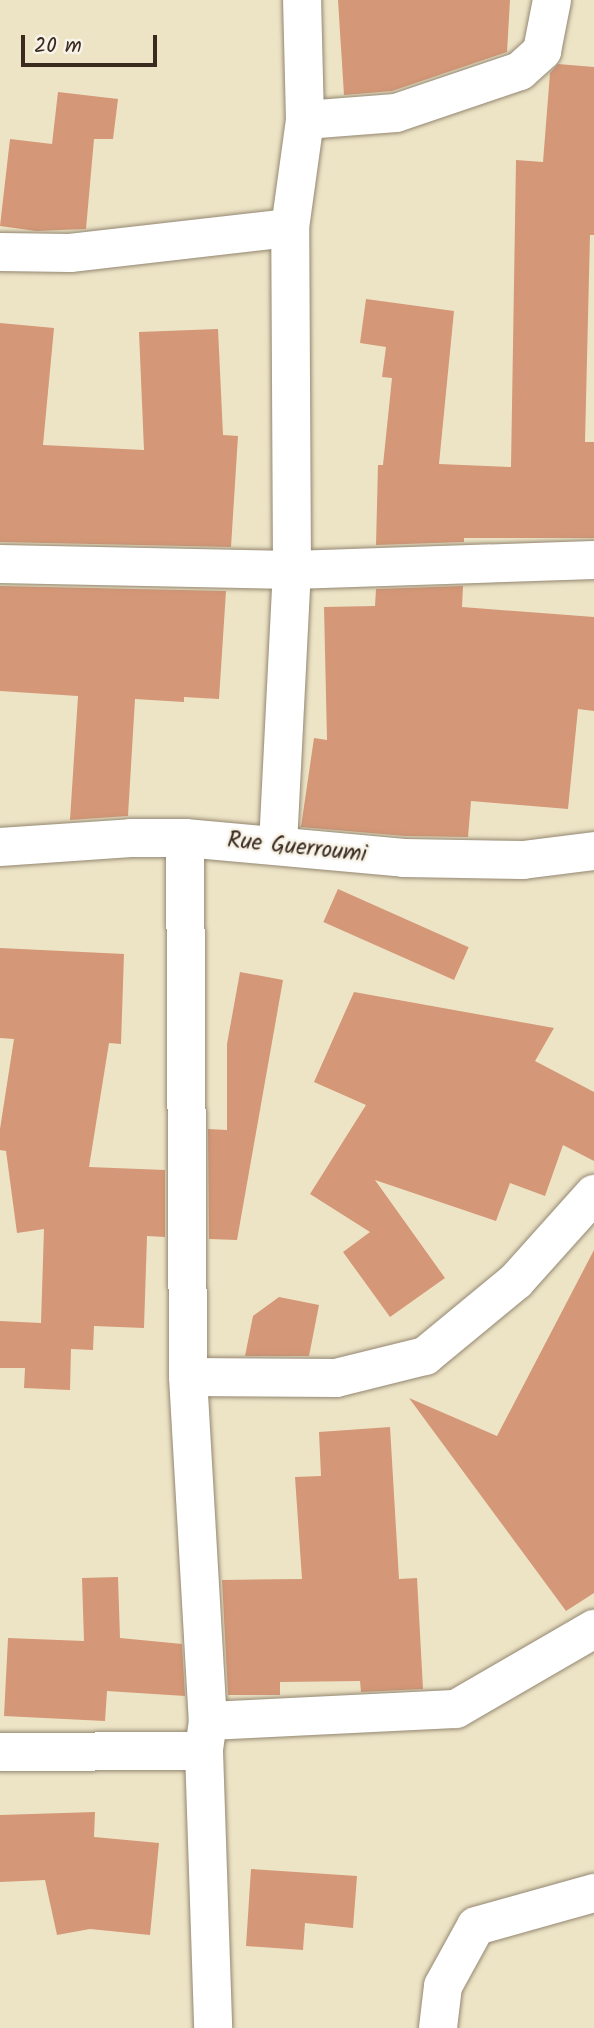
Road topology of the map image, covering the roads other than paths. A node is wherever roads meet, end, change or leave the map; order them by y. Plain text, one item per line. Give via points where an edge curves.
1 (302, 0) edge
2 (552, 0) edge
3 (305, 120) junction
4 (290, 228) junction
5 (0, 252) edge
6 (594, 561) edge
7 (0, 564) edge
8 (292, 570) junction
9 (185, 838) junction
10 (278, 845) junction
11 (0, 847) edge
12 (594, 850) edge
13 (594, 1194) edge
14 (188, 1377) junction
15 (594, 1629) edge
16 (206, 1736) junction
17 (0, 1752) edge
18 (594, 1893) edge
19 (213, 2028) edge
20 (438, 2028) edge

1 - 3 street
2 - 3 street via 541,51 520,71 396,113
3 - 4 street
4 - 5 street via 71,253
4 - 8 street
6 - 8 street
7 - 8 street
8 - 10 street
9 - 10 street, Rue Guerroumi
9 - 11 street, Rue Guerroumi
9 - 14 street
10 - 12 street, Rue Guerroumi via 404,858 523,860
13 - 14 street via 516,1281 425,1356 336,1378
14 - 16 street
15 - 16 street via 456,1709
16 - 17 street
16 - 19 street
18 - 20 street via 476,1926 443,1986

